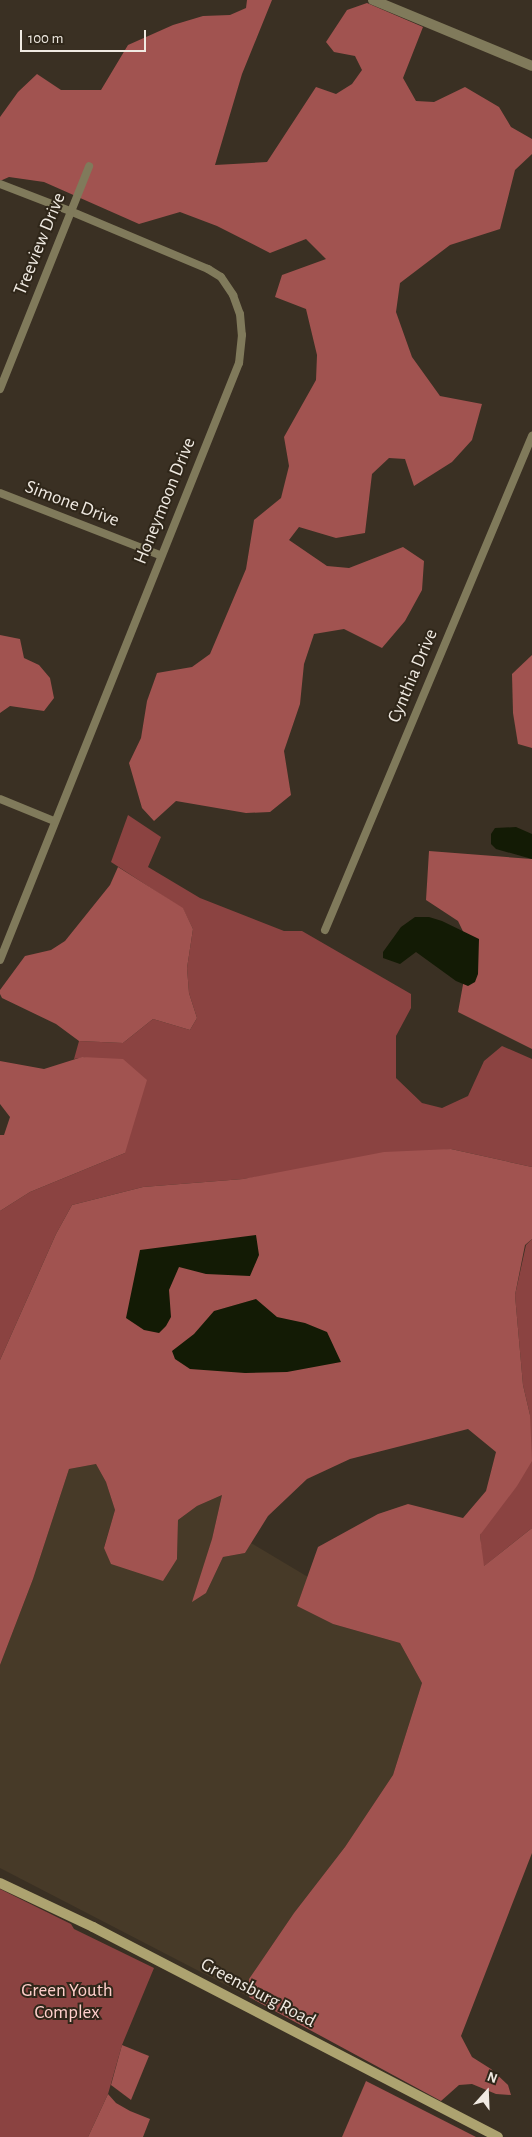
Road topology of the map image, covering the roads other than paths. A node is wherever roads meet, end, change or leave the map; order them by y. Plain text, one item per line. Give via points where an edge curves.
1 (372, 0) edge
2 (532, 66) edge
3 (90, 166) dead end
4 (0, 184) edge
5 (70, 210) junction
6 (0, 389) edge
7 (532, 436) edge
8 (0, 493) edge
9 (160, 556) junction
10 (0, 800) edge
11 (54, 821) junction
12 (325, 930) dead end
13 (0, 960) edge
14 (0, 1884) edge
15 (498, 2137) edge

1 - 2 street
3 - 5 street, Treeview Drive
4 - 5 street, Honeymoon Drive
5 - 6 street, Treeview Drive
5 - 9 street, Honeymoon Drive via 208,269 230,288 240,314 239,363
7 - 12 street, Cynthia Drive
8 - 9 street, Simone Drive
9 - 11 street, Honeymoon Drive
10 - 11 street
11 - 13 street, Honeymoon Drive
14 - 15 main road, Greensburg Road via 93,1927

